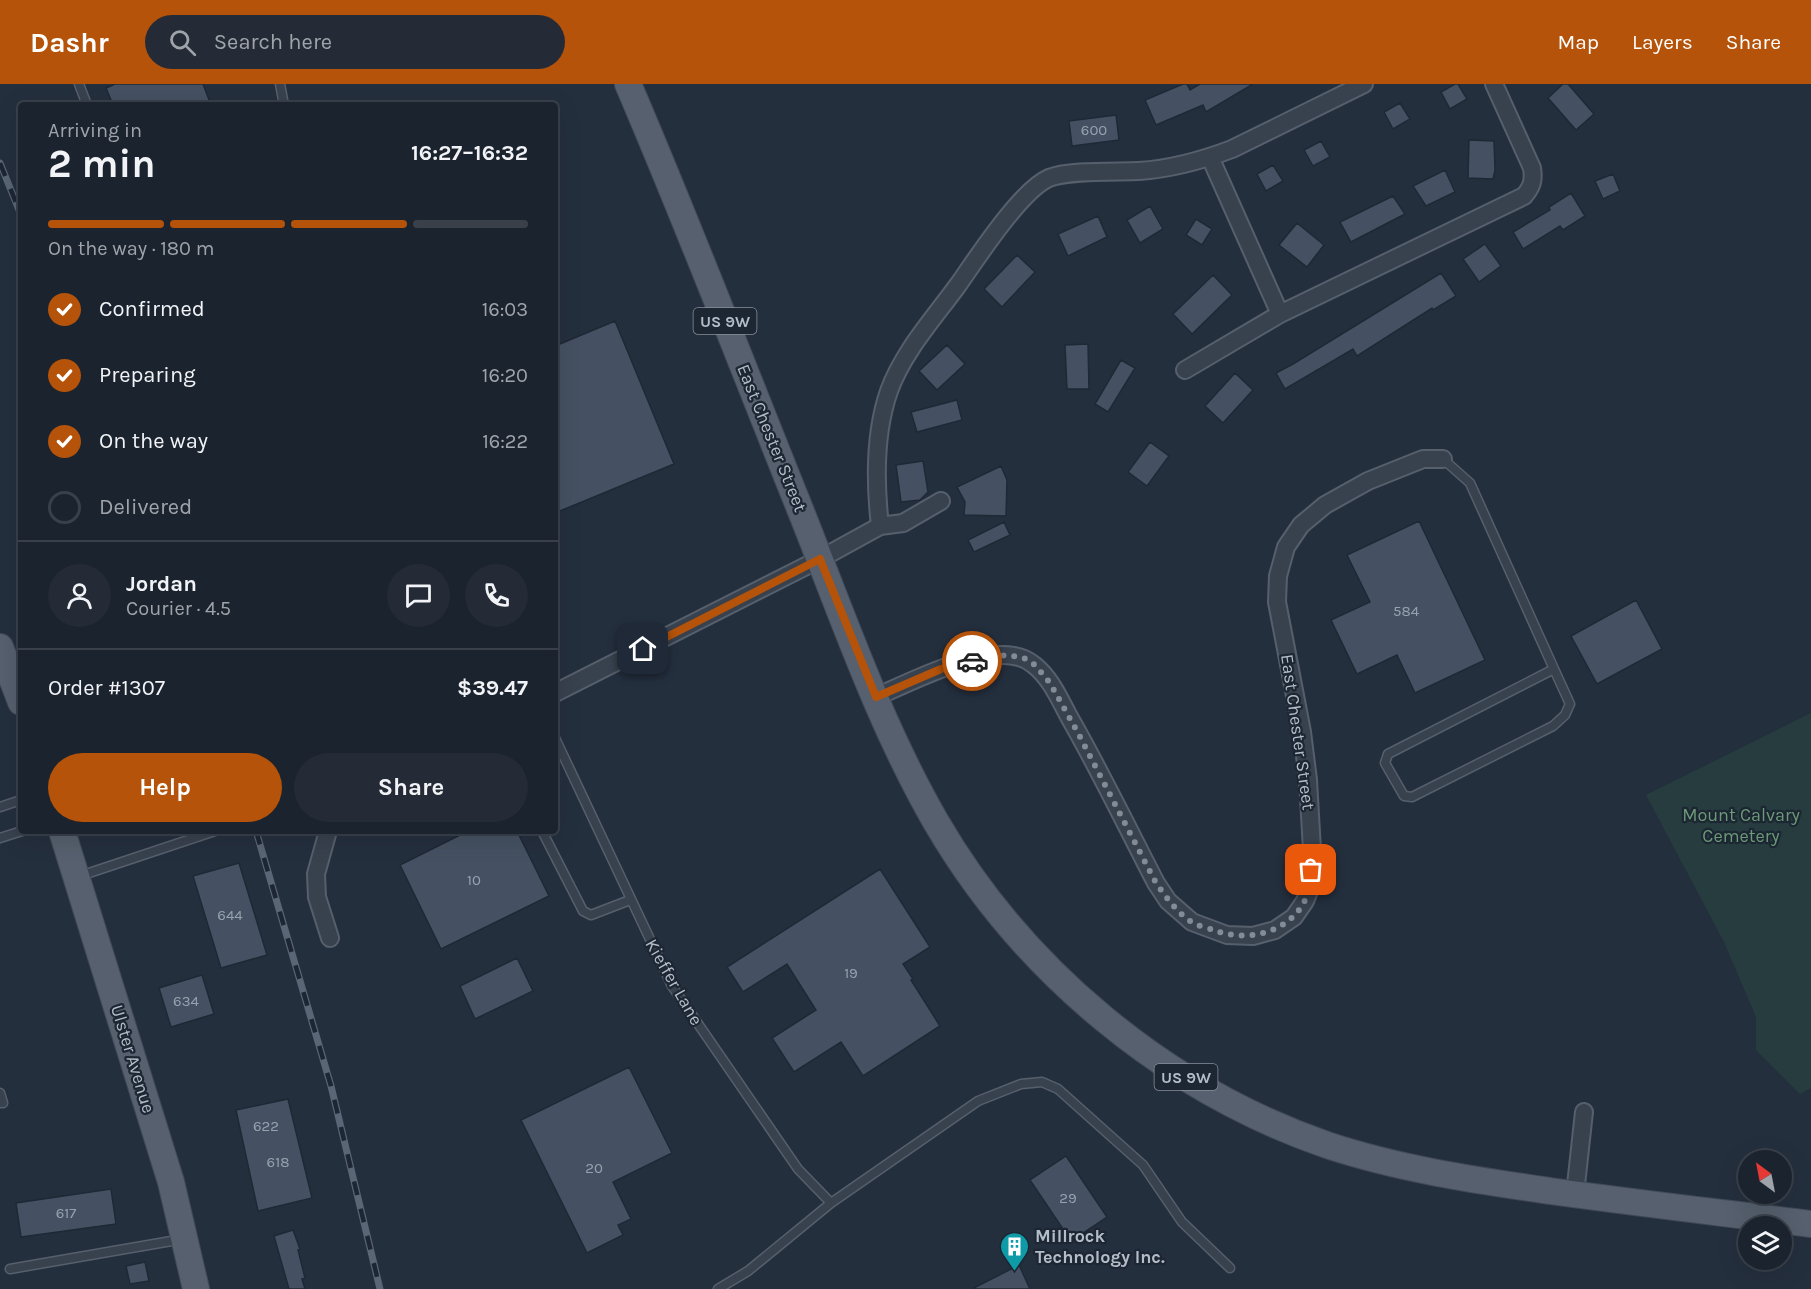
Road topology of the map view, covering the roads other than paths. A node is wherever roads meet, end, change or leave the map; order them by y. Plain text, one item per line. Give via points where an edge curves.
1 (79, 84) edge
2 (279, 84) edge
3 (628, 84) edge
4 (1364, 84) edge
5 (1494, 84) edge
6 (86, 102) edge
7 (283, 102) edge
8 (1210, 158) junction
9 (1280, 314) junction
10 (1185, 369) dead end
11 (1443, 459) joint
12 (941, 501) dead end
13 (880, 526) junction
14 (820, 559) junction
15 (0, 646) edge
16 (1554, 669) junction
17 (558, 691) edge
18 (18, 694) edge
19 (876, 697) junction
20 (558, 744) edge
21 (18, 801) edge
22 (0, 807) edge
23 (18, 832) edge
24 (63, 834) edge
25 (206, 834) edge
26 (327, 834) edge
27 (544, 834) edge
28 (0, 838) edge
29 (76, 877) junction
30 (630, 900) junction
31 (330, 938) dead end
32 (0, 1093) edge
33 (0, 1103) edge
34 (1584, 1113) dead end
35 (1575, 1194) junction
36 (831, 1203) junction
37 (1811, 1224) edge
38 (183, 1239) junction
39 (1230, 1268) dead end
40 (10, 1269) dead end
41 (196, 1289) edge
42 (718, 1289) edge

1 - 6 lane
2 - 7 lane
3 - 14 main road, East Chester Street / US 9W
4 - 8 street
5 - 9 street via 1532,168 1531,187 1524,196
8 - 9 street
8 - 13 street via 1143,171 1059,175 1037,186 1001,225 906,357 889,391 878,436
9 - 10 street
11 - 16 lane via 1470,483
11 - 19 street, East Chester Street via 1423,459 1368,481 1325,505 1300,525 1286,547 1278,576 1277,602 1302,732 1312,850 1305,901 1294,917 1275,930 1253,936 1227,935 1192,922 1168,901 1050,683 1024,658 991,655 941,669
12 - 13 street via 903,523
13 - 14 street
14 - 17 street
14 - 19 main road, US 9W
15 - 18 main road
16 - 16 lane via 1388,754 1385,764 1404,796 1413,797 1553,726 1565,716 1570,704
19 - 35 main road, US 9W via 936,822 992,904 1078,997 1144,1050 1214,1094 1324,1144 1401,1166
20 - 30 lane, Kieffer Lane
21 - 22 lane
23 - 28 lane
24 - 29 main road, Ulster Avenue
25 - 29 lane
26 - 31 street via 316,874 317,897
27 - 30 lane via 583,911 591,915
29 - 38 main road, Ulster Avenue via 171,1182
30 - 36 lane, Kieffer Lane via 687,1011 798,1169
32 - 33 lane
34 - 35 street
35 - 37 main road, US 9W
36 - 39 lane via 978,1101 1021,1084 1042,1082 1058,1089 1143,1165 1182,1222
36 - 42 lane via 748,1271
38 - 40 lane
38 - 41 main road, Ulster Avenue

